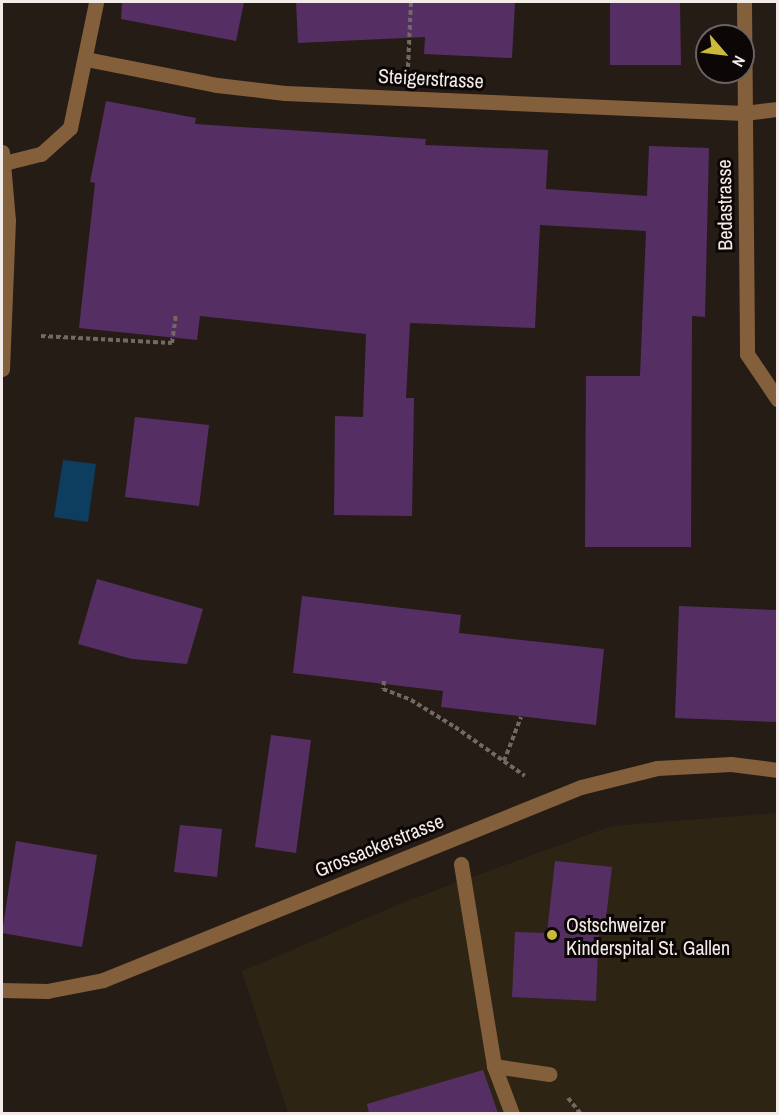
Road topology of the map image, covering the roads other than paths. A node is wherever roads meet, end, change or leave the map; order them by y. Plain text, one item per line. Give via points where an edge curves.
1 (96, 2) edge
2 (744, 2) edge
3 (86, 59) junction
4 (777, 109) edge
5 (744, 113) junction
6 (3, 157) edge
7 (2, 369) edge
8 (777, 400) edge
9 (777, 770) edge
10 (461, 864) dead end
11 (2, 990) edge
12 (494, 1066) junction
13 (549, 1074) dead end
14 (512, 1113) edge

1 - 3 street
2 - 5 street, Bedastrasse
3 - 5 street, Steigerstrasse via 217,85
3 - 6 street via 70,128 41,154
4 - 5 street, Steigerstrasse
5 - 8 street, Bedastrasse via 747,354
6 - 7 street via 7,287
9 - 11 street, Grossackerstrasse via 731,764 657,768 581,787 103,980 46,991
10 - 12 street
12 - 13 street
12 - 14 street

